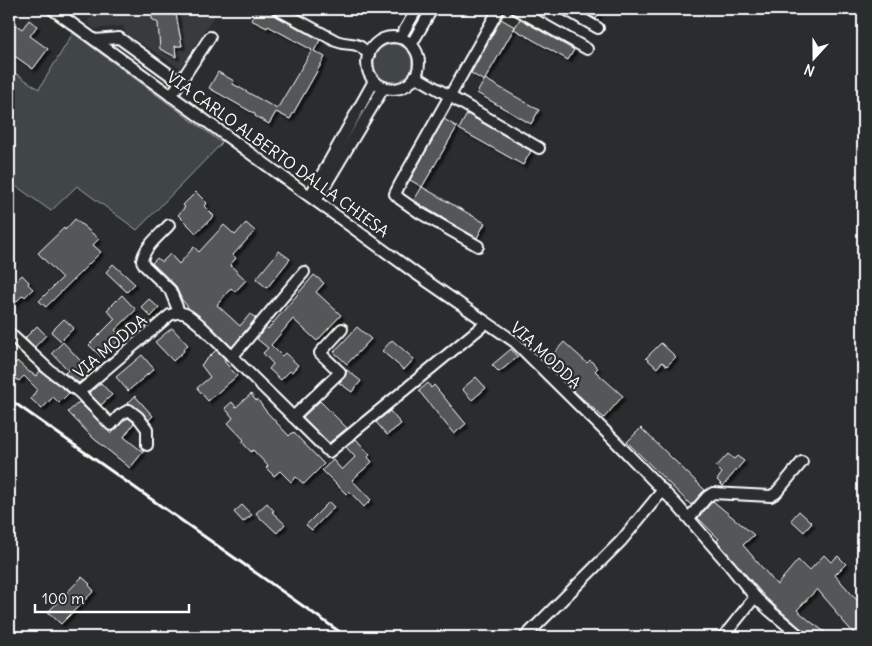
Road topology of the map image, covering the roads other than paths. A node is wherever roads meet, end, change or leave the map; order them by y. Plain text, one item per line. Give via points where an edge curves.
1 (52, 9) edge
2 (277, 9) edge
3 (417, 9) edge
4 (432, 9) edge
5 (500, 9) edge
6 (516, 9) edge
7 (565, 9) edge
8 (598, 28) dead end
9 (210, 37) dead end
10 (400, 38) junction
11 (95, 40) junction
12 (411, 45) junction
13 (587, 49) dead end
14 (368, 55) junction
15 (415, 76) junction
16 (374, 81) junction
17 (180, 82) junction
18 (384, 87) junction
19 (171, 96) junction
20 (450, 96) junction
21 (539, 148) dead end
22 (313, 198) junction
23 (169, 225) dead end
24 (478, 246) dead end
25 (304, 272) dead end
26 (179, 312) junction
27 (486, 324) junction
28 (342, 329) dead end
29 (9, 333) edge
30 (232, 357) junction
31 (79, 392) junction
32 (293, 417) junction
33 (147, 445) dead end
34 (802, 462) dead end
35 (663, 490) junction
36 (689, 518) junction
37 (755, 598) junction
38 (525, 637) edge
39 (723, 637) edge
40 (801, 637) edge

1 - 11 street, VIA CARLO ALBERTO DALLA CHIESA
2 - 14 street via 336,41 362,47
3 - 10 street
4 - 12 street
5 - 20 street
6 - 13 street
7 - 8 street
9 - 17 street
10 - 12 street
10 - 14 street via 381,40
11 - 17 street via 119,38
11 - 19 street, VIA CARLO ALBERTO DALLA CHIESA
12 - 15 street via 419,60
14 - 16 street via 368,69
15 - 18 street via 402,87
15 - 20 street
16 - 18 street
16 - 22 street
17 - 19 street
18 - 22 street
19 - 22 street, VIA CARLO ALBERTO DALLA CHIESA
20 - 21 street
20 - 24 street via 395,194 420,213
22 - 27 street, VIA CARLO ALBERTO DALLA CHIESA
23 - 26 street via 147,249 142,261 170,290
25 - 30 street
26 - 30 street, VIA MODDA via 199,324
26 - 31 street, VIA MODDA via 170,315
27 - 32 street, VIA MODDA via 329,452
27 - 35 street, VIA MODDA via 525,352
28 - 32 street via 320,353 340,372
29 - 31 street, VIA MODDA
30 - 32 street, VIA MODDA
31 - 33 street via 111,425 129,410 138,416 147,429
34 - 36 street via 771,496 713,493
35 - 36 street, VIA MODDA
35 - 38 street via 620,541
36 - 37 street, VIA MODDA
37 - 39 street
37 - 40 street, VIA MODDA

